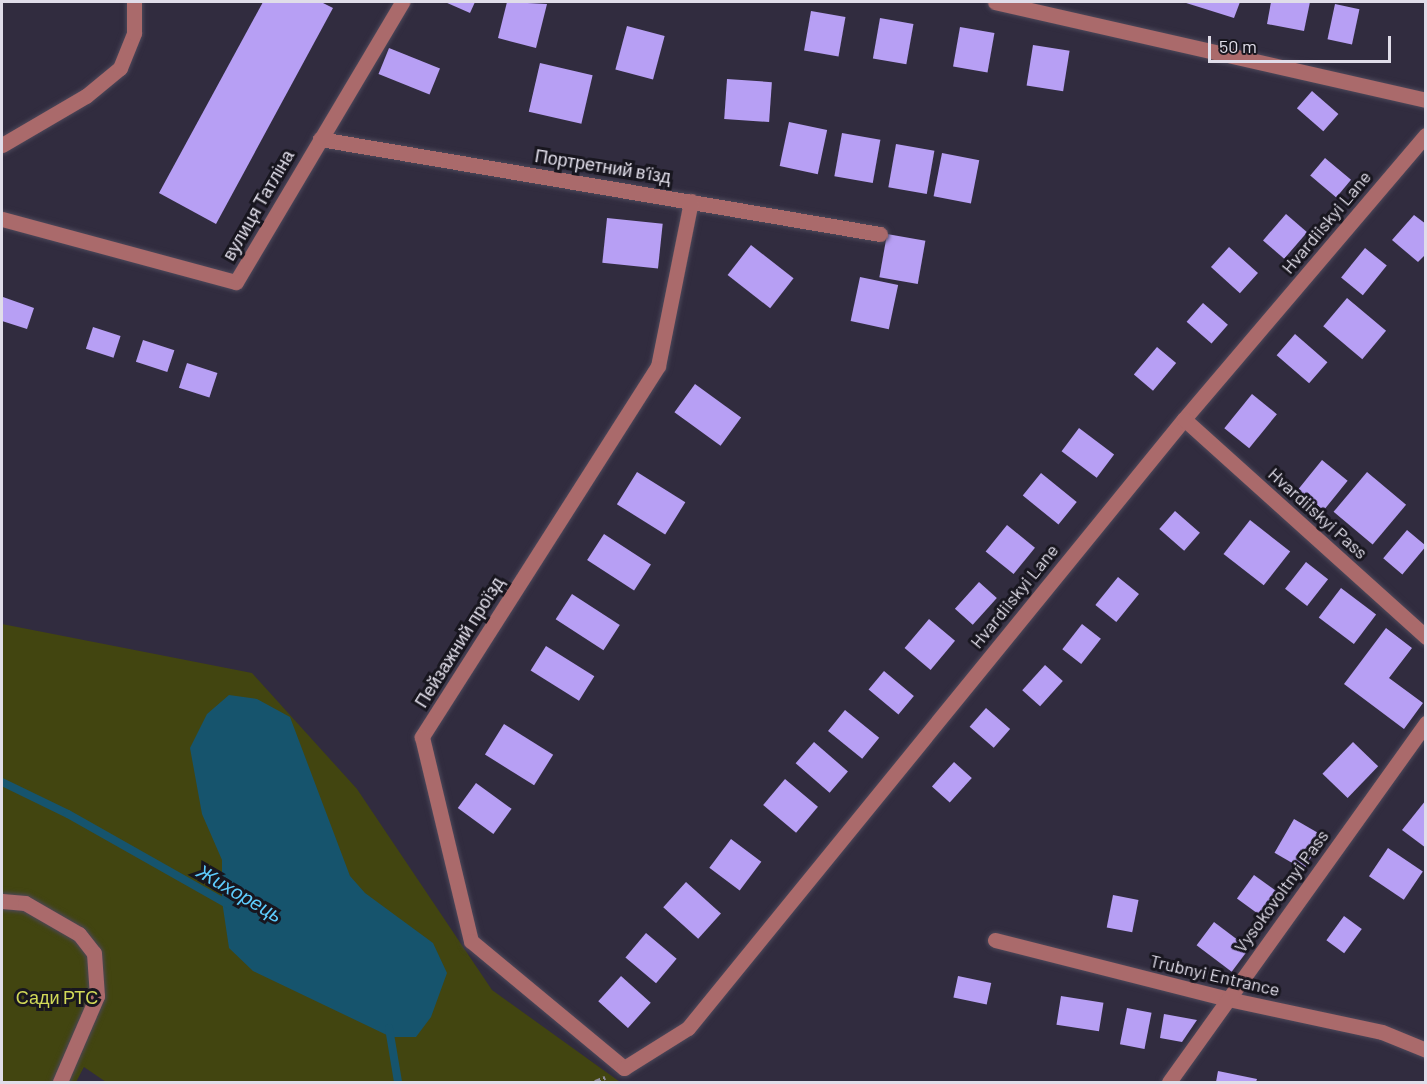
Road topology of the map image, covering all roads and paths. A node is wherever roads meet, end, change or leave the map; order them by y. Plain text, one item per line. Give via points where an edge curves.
1 (134, 2) edge
2 (402, 2) edge
3 (995, 2) edge
4 (1425, 100) edge
5 (1425, 135) edge
6 (320, 139) junction
7 (2, 146) edge
8 (692, 201) junction
9 (2, 219) edge
10 (880, 234) dead end
11 (1184, 419) junction
12 (1425, 637) edge
13 (1425, 723) edge
14 (2, 901) edge
15 (995, 940) dead end
16 (1228, 999) junction
17 (1425, 1050) edge
18 (624, 1068) joint
19 (60, 1083) edge
20 (1169, 1083) edge

1 - 7 street via 134,33 120,68 86,96
2 - 6 street, вулиця Татліна
3 - 4 street
5 - 11 street, Hvardiiskyi Lane
6 - 8 street, Портретний в'їзд
6 - 9 street, вулиця Татліна via 236,282
8 - 10 street, Портретний в'їзд
8 - 18 street, Пейзажний проїзд via 658,366 422,737 471,941
11 - 12 street, Hvardiiskyi Pass
11 - 18 street, Hvardiiskyi Lane via 688,1028
13 - 16 street, Vysokovoltnyi Pass
14 - 19 street via 25,903 78,934 94,953 97,996
15 - 16 street, Trubnyi Entrance
16 - 17 street, Trubnyi Entrance via 1382,1032
16 - 20 street, Vysokovoltnyi Pass

